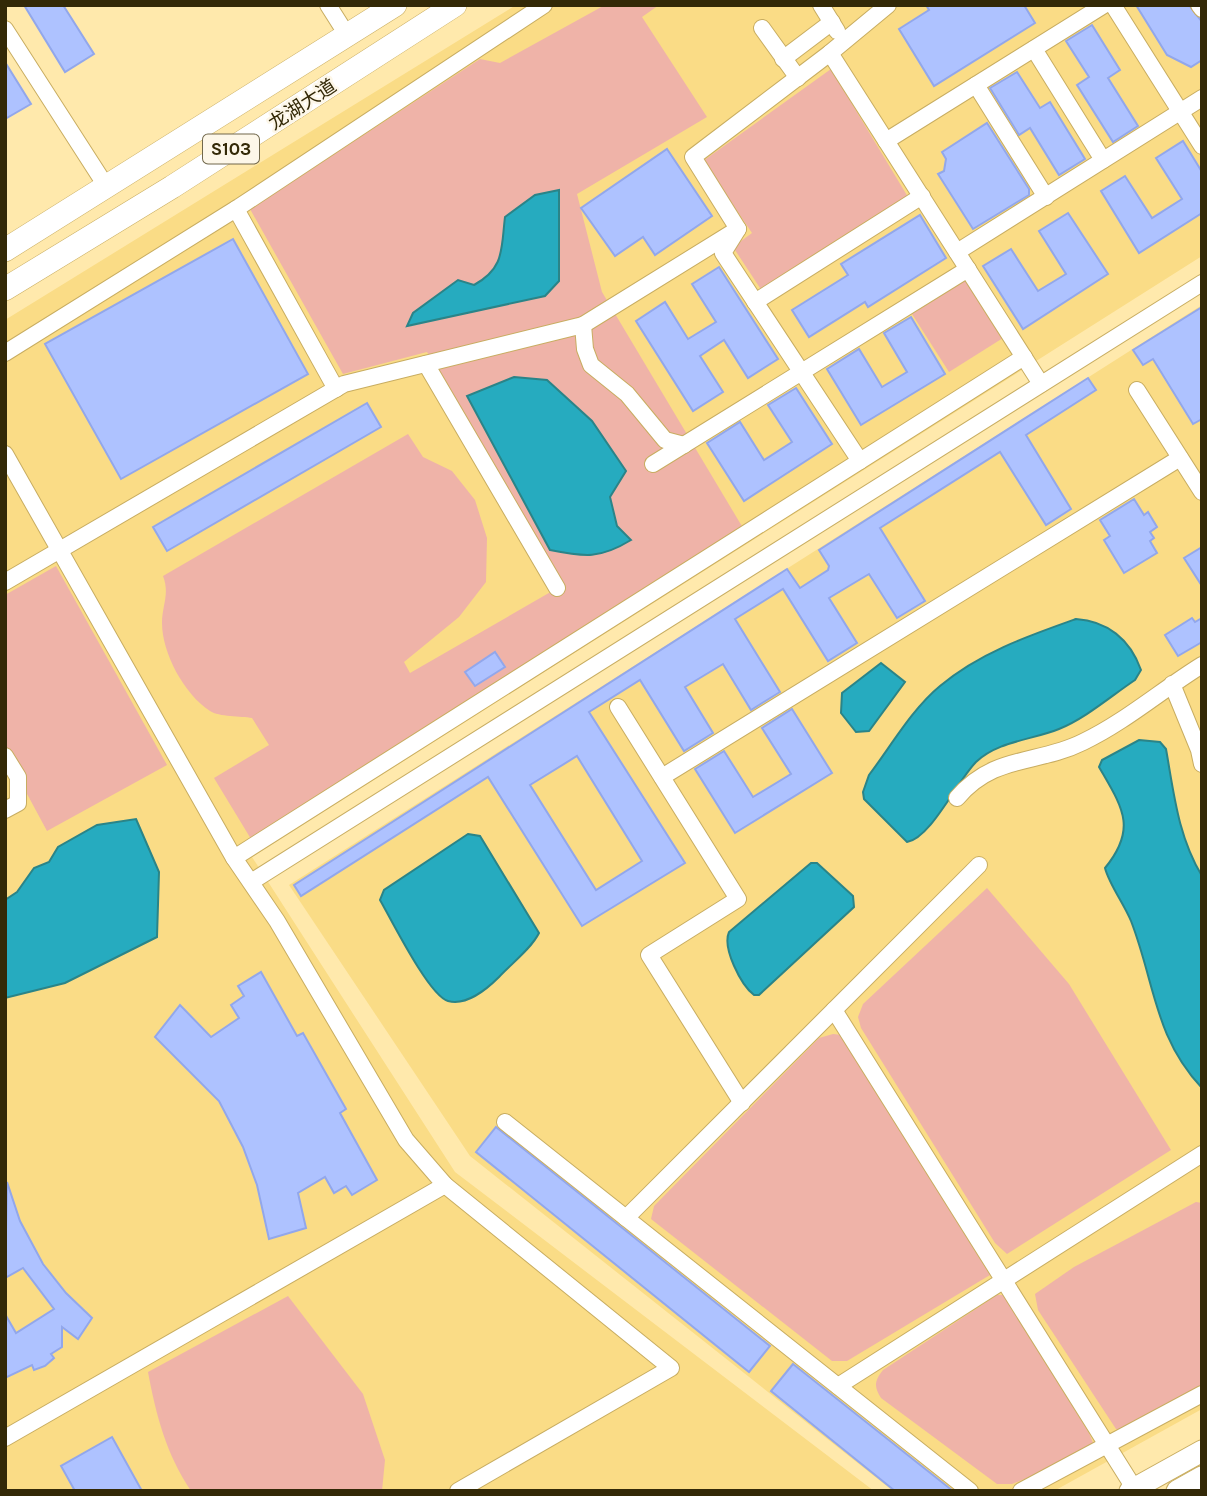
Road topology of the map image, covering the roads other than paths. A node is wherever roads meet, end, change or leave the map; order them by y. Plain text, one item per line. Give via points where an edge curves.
1 (328, 5) edge
2 (395, 5) edge
3 (455, 5) edge
4 (544, 5) edge
5 (821, 5) edge
6 (888, 5) edge
7 (1104, 5) edge
8 (1113, 5) edge
9 (832, 22) junction
10 (762, 28) dead end
11 (5, 29) edge
12 (347, 35) junction
13 (844, 42) junction
14 (1034, 49) junction
15 (830, 53) junction
16 (783, 59) junction
17 (798, 78) junction
18 (975, 85) junction
19 (1202, 98) edge
20 (1180, 112) junction
21 (886, 141) junction
22 (1202, 146) edge
23 (1103, 160) junction
24 (106, 186) junction
25 (922, 196) junction
26 (1046, 197) junction
27 (236, 209) junction
28 (738, 229) junction
29 (5, 250) edge
30 (957, 252) junction
31 (968, 269) junction
32 (1202, 283) edge
33 (5, 289) edge
34 (755, 302) junction
35 (583, 325) junction
36 (5, 353) edge
37 (1024, 356) junction
38 (426, 364) junction
39 (802, 372) junction
40 (1041, 384) junction
41 (336, 389) junction
42 (1137, 390) dead end
43 (684, 445) junction
44 (5, 454) edge
45 (1180, 458) junction
46 (860, 461) junction
47 (653, 464) dead end
48 (1202, 492) edge
49 (61, 548) junction
50 (5, 582) edge
51 (556, 588) dead end
52 (1202, 665) edge
53 (1172, 684) junction
54 (618, 707) dead end
55 (5, 756) edge
56 (1202, 764) edge
57 (662, 777) junction
58 (957, 798) dead end
59 (5, 810) edge
60 (234, 858) junction
61 (979, 865) dead end
62 (251, 882) junction
63 (834, 1010) junction
64 (742, 1103) junction
65 (505, 1122) dead end
66 (1202, 1154) edge
67 (445, 1185) junction
68 (626, 1218) junction
69 (1003, 1280) junction
70 (838, 1386) junction
71 (1202, 1394) edge
72 (5, 1438) edge
73 (1106, 1444) junction
74 (1202, 1451) edge
75 (1202, 1477) edge
76 (1132, 1490) edge
77 (458, 1491) edge
78 (970, 1491) edge
79 (1021, 1491) edge
80 (1177, 1491) edge

1 - 12 street
2 - 12 highway, 龙湖大道 / S103
3 - 33 highway, 龙湖大道 / S103
4 - 27 street
5 - 9 street
6 - 13 street
7 - 14 street
8 - 20 street
9 - 13 street
9 - 16 street
10 - 16 street
11 - 24 street
12 - 24 highway, 龙湖大道 / S103
13 - 15 street
14 - 18 street
14 - 23 street
15 - 17 street
15 - 21 street
16 - 17 street
17 - 28 street via 693,157
18 - 21 street
18 - 26 street
19 - 20 street
20 - 22 street
20 - 23 street
21 - 25 street
23 - 26 street
24 - 29 highway, 龙湖大道 / S103
25 - 30 street
25 - 34 street
26 - 30 street
27 - 36 street
27 - 41 street
28 - 34 street via 723,253
28 - 35 street
30 - 31 street
31 - 37 street
31 - 39 street
32 - 40 street
34 - 39 street
35 - 38 street
35 - 43 street via 591,365 627,394 665,440
37 - 40 street
37 - 46 street
38 - 41 street
38 - 51 street
39 - 43 street
39 - 46 street
40 - 62 street
41 - 49 street
42 - 45 street
43 - 47 street
44 - 49 street
45 - 48 street
45 - 57 street
46 - 60 street
49 - 50 street
49 - 60 street
52 - 53 street
53 - 56 street
53 - 58 street via 1084,742 984,773
54 - 57 street
55 - 59 street via 18,777 18,803
57 - 64 street via 738,899 649,955
60 - 62 street
61 - 63 street
62 - 67 street via 406,1140
63 - 64 street
63 - 69 street
64 - 68 street
65 - 68 street
66 - 69 street
67 - 72 street
67 - 77 street via 671,1368
68 - 70 street
69 - 70 street
69 - 73 street
70 - 78 street
71 - 73 street
73 - 76 street
73 - 79 street
74 - 76 main road
75 - 80 main road

